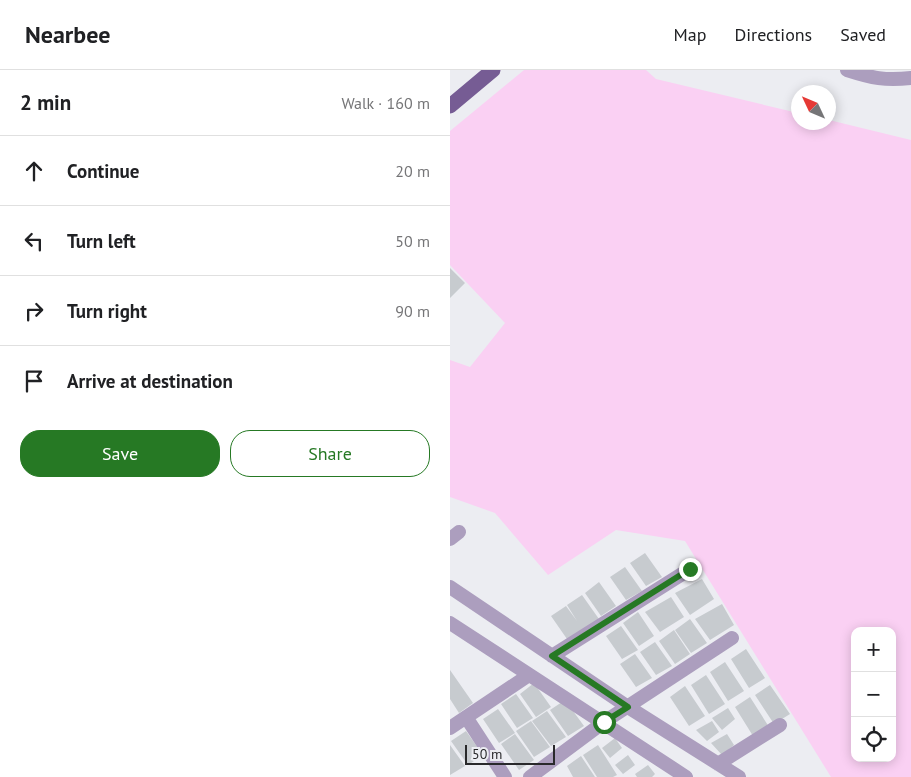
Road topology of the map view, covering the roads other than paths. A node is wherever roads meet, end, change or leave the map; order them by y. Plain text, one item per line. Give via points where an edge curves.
1 (493, 70) edge
2 (847, 70) edge
3 (911, 78) edge
4 (450, 106) edge
5 (690, 569) dead end
6 (450, 587) edge
7 (450, 622) edge
8 (732, 638) dead end
9 (552, 656) junction
10 (529, 675) junction
11 (628, 707) junction
12 (466, 717) junction
13 (604, 722) junction
14 (780, 725) dead end
15 (450, 728) edge
16 (718, 764) junction
17 (504, 777) edge
18 (530, 777) edge
19 (686, 777) edge
20 (738, 777) edge

1 - 4 main road
2 - 3 street via 890,80
5 - 9 street
6 - 9 street
7 - 10 street
8 - 11 street
9 - 11 street
10 - 12 street
10 - 13 street
11 - 13 street
11 - 16 street
12 - 15 street
12 - 17 street
13 - 18 street
13 - 19 street
14 - 16 street
16 - 20 street

